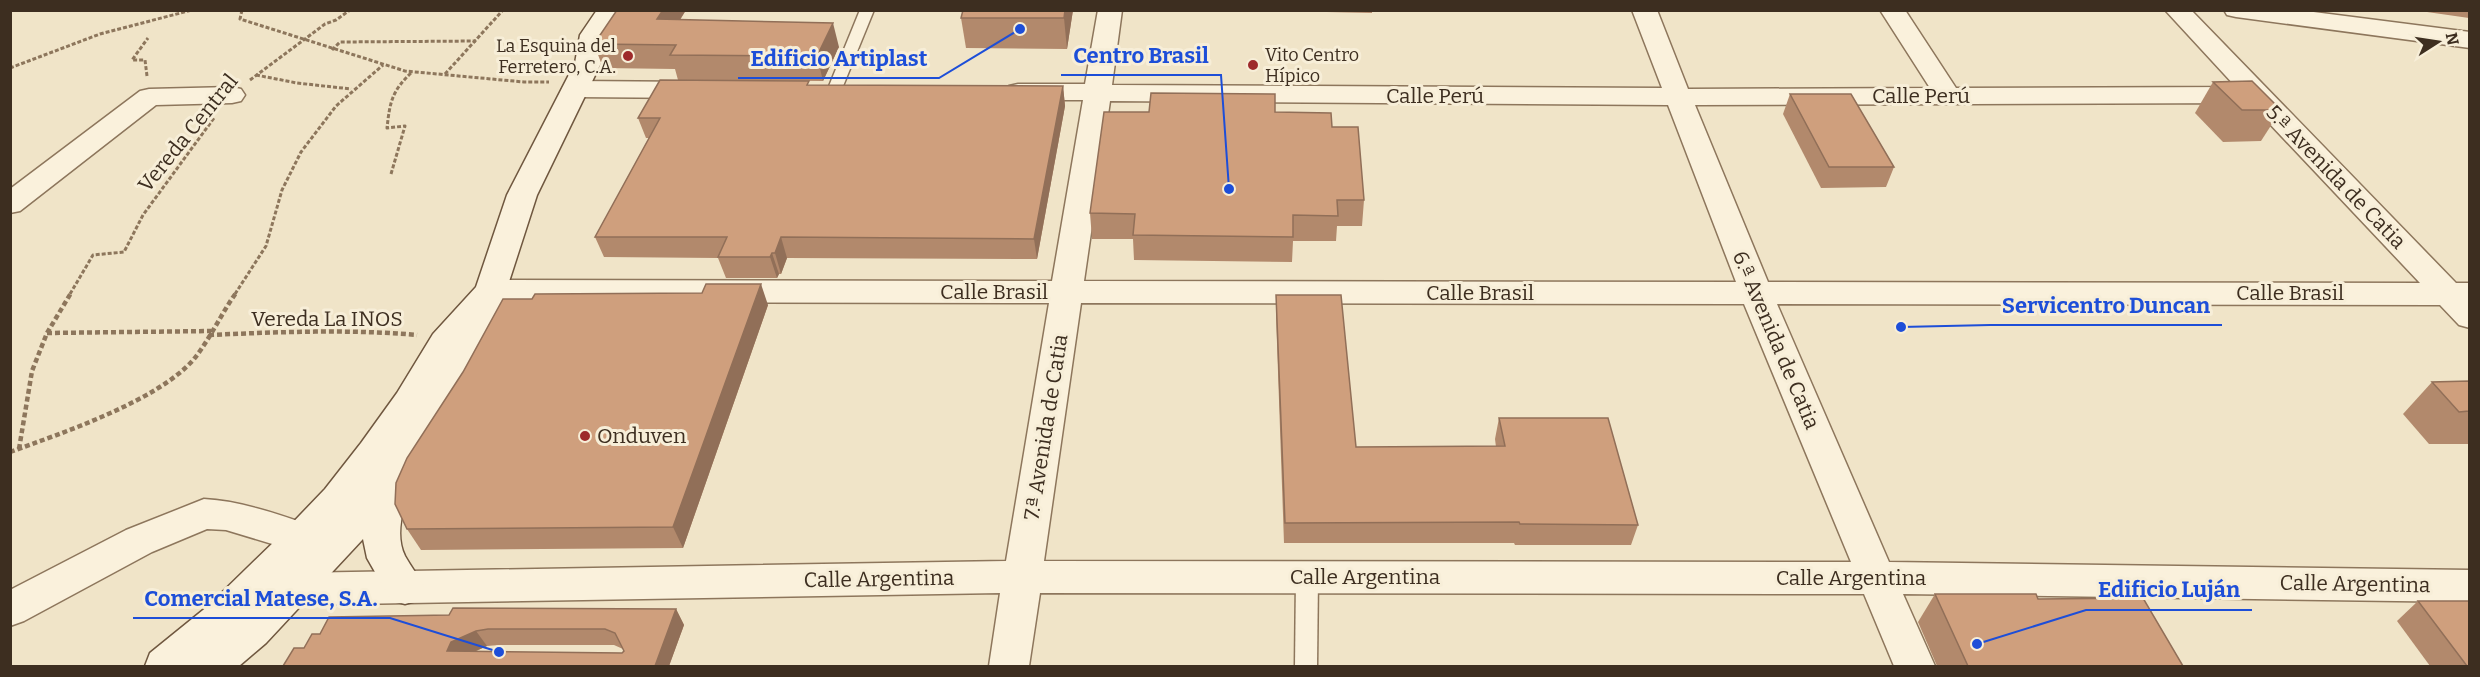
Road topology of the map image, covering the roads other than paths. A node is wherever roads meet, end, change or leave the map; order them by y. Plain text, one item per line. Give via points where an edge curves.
1 (610, 10) edge
2 (634, 10) edge
3 (867, 10) edge
4 (1110, 10) edge
5 (1644, 10) edge
6 (1892, 10) edge
7 (2177, 10) edge
8 (2236, 10) edge
9 (2469, 40) edge
10 (581, 78) junction
11 (728, 90) edge
12 (834, 91) edge
13 (997, 92) edge
14 (1098, 93) junction
15 (232, 95) road end
16 (2258, 95) junction
17 (1948, 96) junction
18 (1678, 97) junction
19 (10, 204) edge
20 (490, 291) junction
21 (1066, 292) junction
22 (1756, 293) junction
23 (2459, 294) edge
24 (2469, 317) edge
25 (408, 456) junction
26 (302, 538) junction
27 (1023, 577) junction
28 (1307, 577) junction
29 (1876, 578) junction
30 (278, 583) junction
31 (2469, 586) edge
32 (405, 588) junction
33 (10, 609) edge
34 (165, 666) edge
35 (210, 666) edge
36 (1009, 666) edge
37 (1306, 666) edge
38 (1914, 666) edge

1 - 10 street via 593,35
2 - 10 street
3 - 12 lane
4 - 14 street, 7.ª Avenida de Catia
5 - 18 street, 6.ª Avenida de Catia
6 - 17 street
7 - 16 street, 5.ª Avenida de Catia
8 - 9 street
10 - 11 street
10 - 20 street via 522,195
13 - 14 street, Calle Perú
14 - 18 street, Calle Perú
14 - 21 street, 7.ª Avenida de Catia
15 - 19 street via 149,98
16 - 17 street, Calle Perú
16 - 23 street, 5.ª Avenida de Catia
17 - 18 street, Calle Perú
18 - 22 street, 6.ª Avenida de Catia
20 - 21 street, Calle Brasil
20 - 25 street via 478,342
20 - 26 street via 445,342 374,453
21 - 22 street, Calle Brasil
21 - 27 street, 7.ª Avenida de Catia
22 - 23 street, Calle Brasil
22 - 29 street, 6.ª Avenida de Catia
23 - 24 street, 5.ª Avenida de Catia
25 - 30 street via 372,504
25 - 32 street via 388,497 383,526 385,554
26 - 30 street
26 - 33 street via 226,515 204,514 139,541
27 - 28 street, Calle Argentina
27 - 32 street, Calle Argentina
27 - 36 street, 7.ª Avenida de Catia
28 - 29 street, Calle Argentina
28 - 37 lane
29 - 31 street, Calle Argentina
29 - 38 street, 6.ª Avenida de Catia
30 - 32 street, Calle Argentina
30 - 34 street via 222,618
30 - 35 street via 252,631

